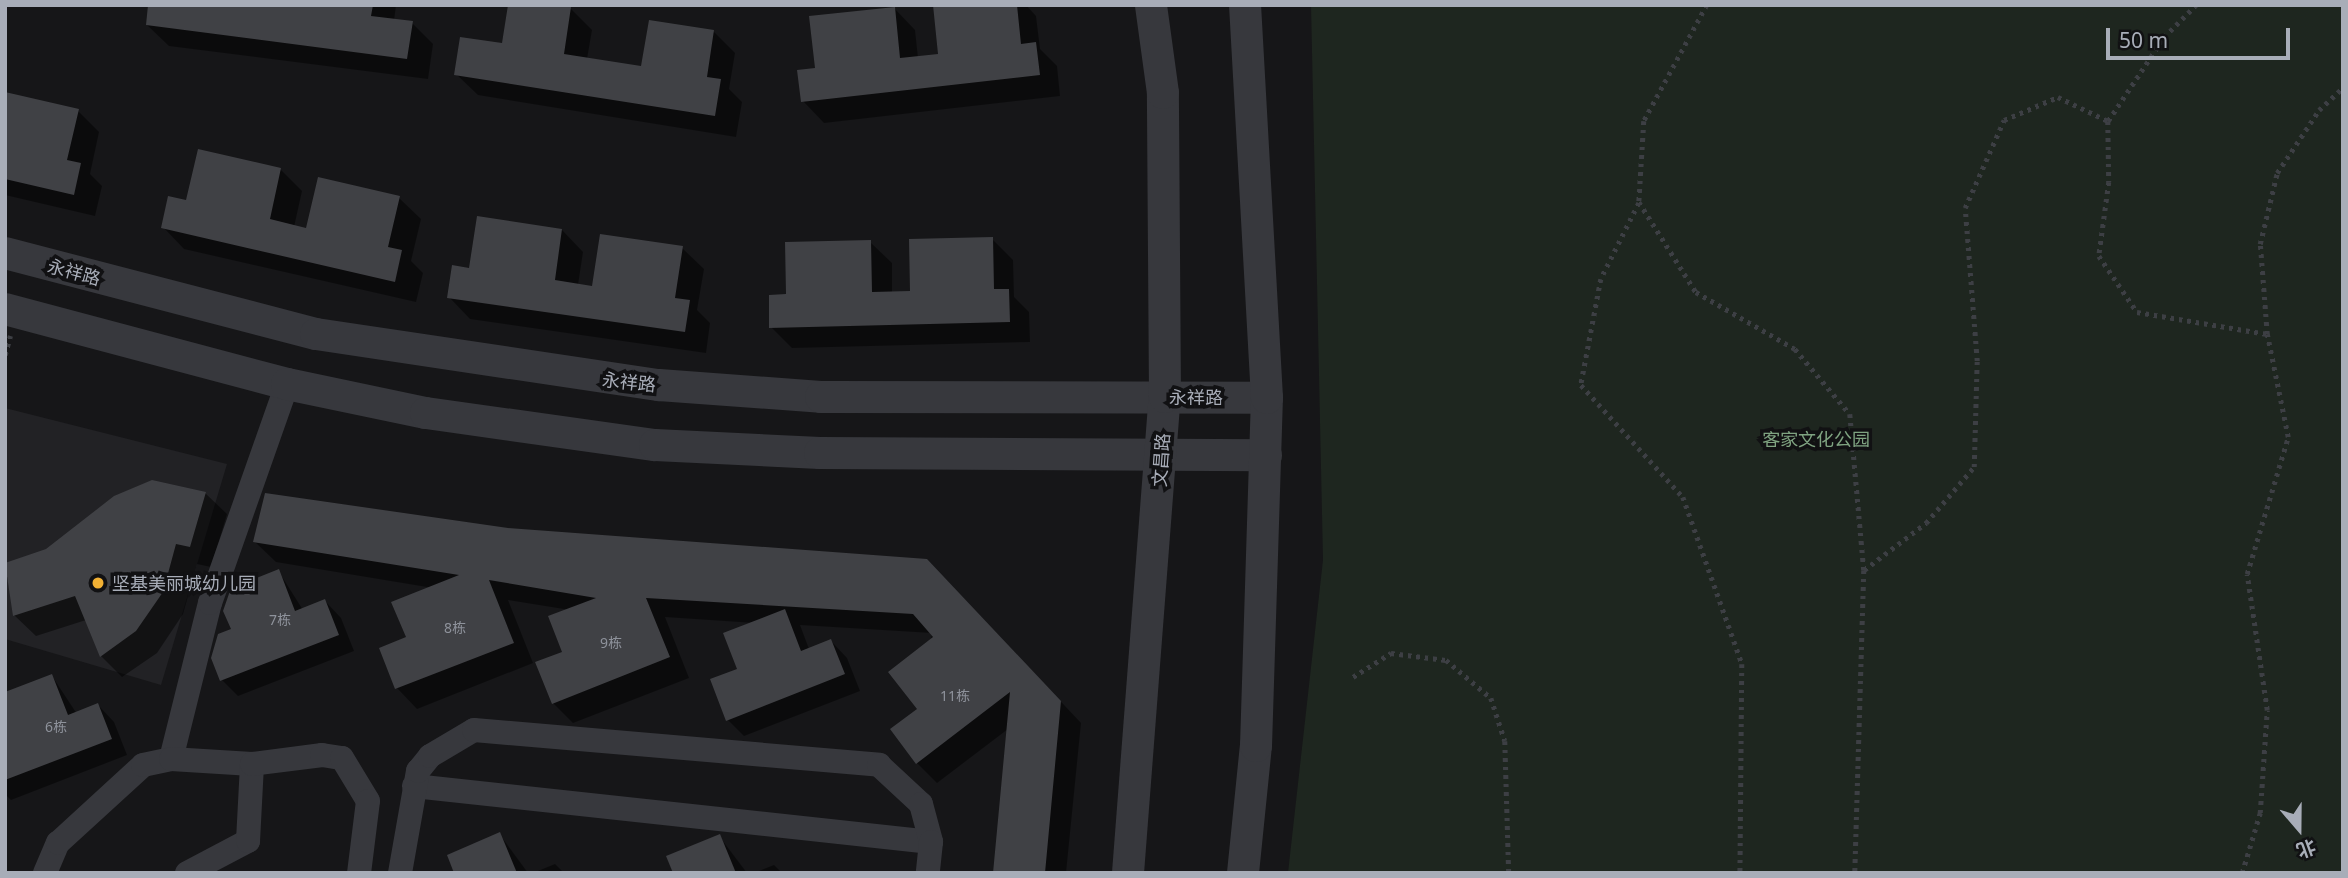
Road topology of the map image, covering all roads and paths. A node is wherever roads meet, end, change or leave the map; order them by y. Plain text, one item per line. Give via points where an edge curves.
1 (1151, 5) edge
2 (1245, 5) edge
3 (1707, 5) edge
4 (2196, 5) edge
5 (2343, 88) edge
6 (2108, 121) junction
7 (1639, 202) junction
8 (5, 253) edge
9 (5, 309) edge
10 (2267, 334) junction
11 (287, 384) junction
12 (1165, 397) junction
13 (1267, 398) junction
14 (1162, 454) junction
15 (1266, 455) junction
16 (1864, 570) junction
17 (1353, 677) dead end
18 (171, 759) junction
19 (252, 764) junction
20 (414, 786) junction
21 (931, 842) junction
22 (45, 873) edge
23 (187, 873) edge
24 (359, 873) edge
25 (400, 873) edge
26 (928, 873) edge
27 (1128, 873) edge
28 (1243, 873) edge
29 (1509, 873) edge
30 (1740, 873) edge
31 (1855, 873) edge
32 (2242, 873) edge

1 - 12 street, 文昌路 via 1163,93
2 - 13 street
3 - 7 path via 1644,121
4 - 6 path via 2164,37
5 - 10 path via 2319,110 2277,173 2260,244
6 - 10 path via 2109,182 2099,256 2137,312
6 - 16 path via 2058,96 2004,120 1965,208 1977,361 1974,467 1926,523
7 - 16 path via 1696,292 1795,349 1850,414
7 - 30 path via 1601,279 1581,385 1684,497 1742,664
8 - 12 street, 永祥路 via 316,334 531,370 821,397
9 - 11 street
10 - 32 path via 2288,437 2247,573 2267,710 2260,813
11 - 14 street via 426,414 654,445 820,453
11 - 18 street via 209,603
12 - 13 street, 永祥路
12 - 14 street, 文昌路
13 - 15 street
14 - 15 street
14 - 27 street, 文昌路
15 - 28 street via 1256,746
16 - 31 path
17 - 29 path via 1391,653 1446,660 1491,698 1506,741
18 - 19 street
18 - 22 street via 120,780 58,843
19 - 23 street via 248,841
19 - 24 street via 342,758 368,801
20 - 21 street
20 - 21 street via 430,756 474,730 861,762 879,765 909,787 921,804
20 - 25 street
21 - 26 street

